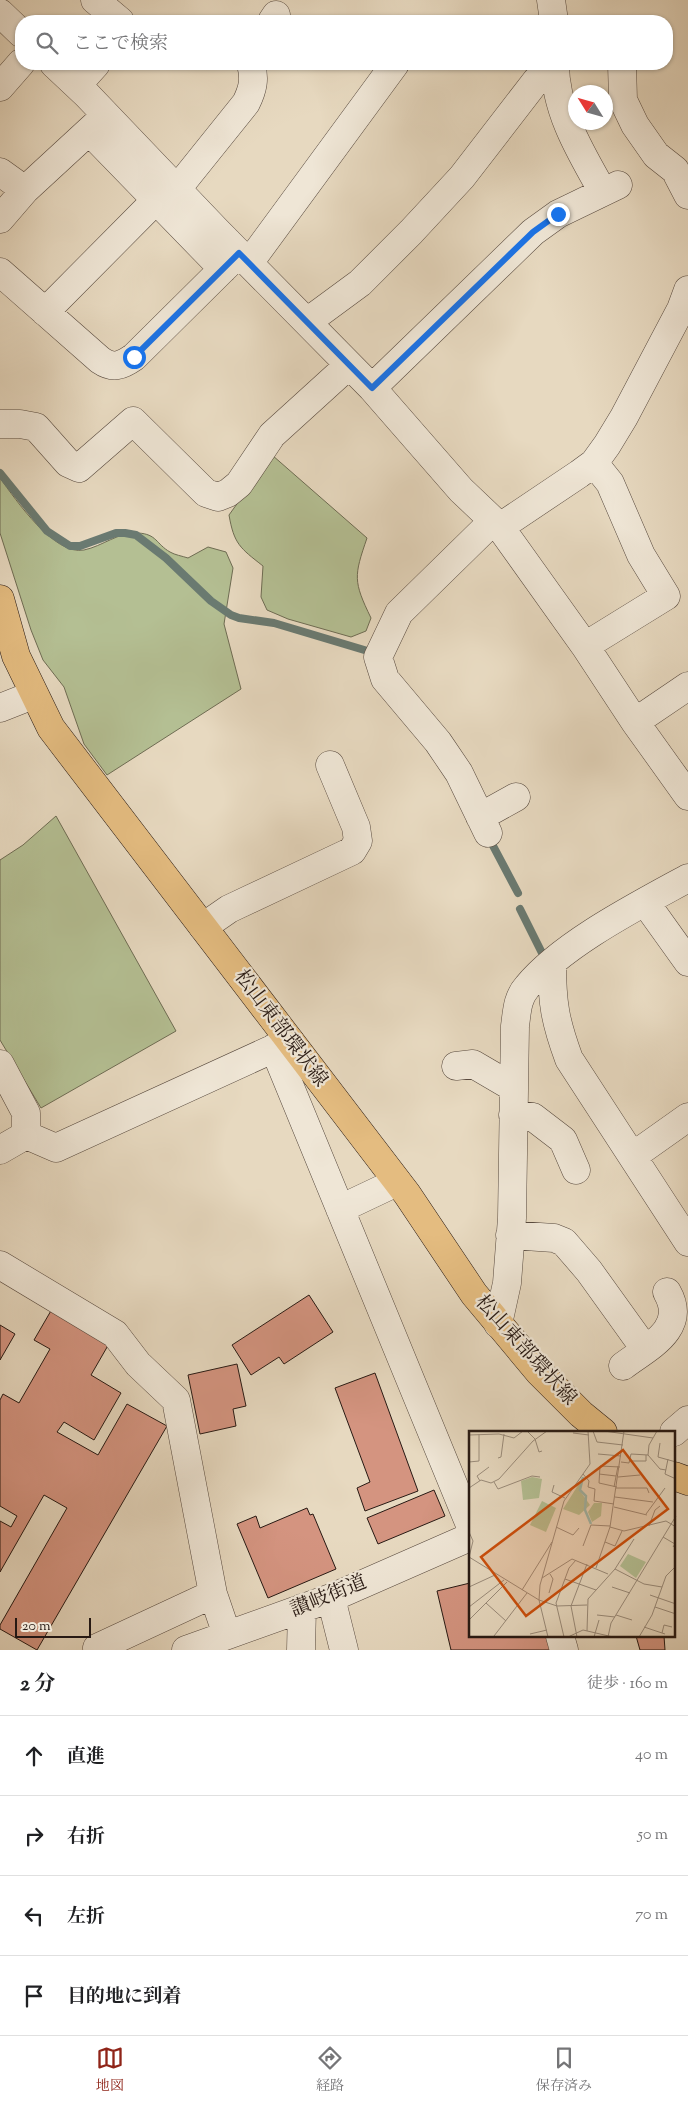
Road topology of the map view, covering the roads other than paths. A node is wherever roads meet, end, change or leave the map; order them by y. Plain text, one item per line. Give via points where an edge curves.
1 (0, 13) edge
2 (15, 27) edge
3 (15, 70) edge
4 (61, 70) edge
5 (91, 70) edge
6 (252, 70) edge
7 (390, 70) edge
8 (549, 70) edge
9 (556, 70) edge
10 (621, 70) edge
11 (77, 85) junction
12 (0, 87) edge
13 (98, 123) junction
14 (0, 172) edge
15 (25, 190) junction
16 (688, 194) edge
17 (167, 195) junction
18 (0, 220) edge
19 (237, 262) junction
20 (0, 272) edge
21 (688, 290) edge
22 (45, 312) junction
23 (307, 322) junction
24 (349, 365) junction
25 (372, 388) junction
26 (0, 424) edge
27 (594, 463) junction
28 (497, 524) junction
29 (0, 599) edge
30 (585, 646) junction
31 (688, 686) edge
32 (33, 695) junction
33 (0, 708) edge
34 (635, 722) junction
35 (330, 766) dead end
36 (688, 796) edge
37 (516, 797) dead end
38 (688, 878) edge
39 (645, 902) junction
40 (203, 927) junction
41 (688, 962) edge
42 (552, 963) junction
43 (282, 1045) junction
44 (0, 1064) edge
45 (456, 1066) dead end
46 (514, 1101) junction
47 (688, 1117) edge
48 (26, 1135) junction
49 (0, 1150) edge
50 (632, 1156) junction
51 (576, 1170) dead end
52 (397, 1182) junction
53 (340, 1209) junction
54 (510, 1235) junction
55 (688, 1242) edge
56 (0, 1265) edge
57 (667, 1292) dead end
58 (498, 1324) junction
59 (645, 1349) junction
60 (623, 1366) dead end
61 (688, 1420) edge
62 (602, 1431) edge
63 (675, 1431) edge
64 (676, 1477) edge
65 (688, 1481) edge
66 (469, 1523) edge
67 (469, 1537) edge
68 (213, 1594) junction
69 (331, 1598) junction
70 (302, 1608) junction
71 (217, 1642) edge
72 (97, 1648) dead end
73 (186, 1650) edge
74 (301, 1650) edge
75 (344, 1650) edge

1 - 2 street
3 - 12 street
4 - 11 street
5 - 11 street
6 - 17 street via 253,90 246,103
7 - 19 street
8 - 23 street via 536,81 462,177 411,232 360,283
9 - 25 street via 566,122 575,142 611,188 558,214 533,232
10 - 16 street via 623,100 635,125 656,156 674,170
11 - 13 street
13 - 15 street
13 - 17 street
14 - 15 street
15 - 18 street
17 - 19 street
17 - 22 street
19 - 22 street via 122,365 109,366 100,360
19 - 23 street
20 - 22 street
21 - 27 street via 624,417
23 - 24 street
24 - 25 street
24 - 26 street via 272,435 239,484 218,497 206,493 133,422 79,468 68,464 36,427
25 - 28 street via 461,490
27 - 28 street
27 - 30 street via 610,483 641,555 666,596
28 - 30 street
28 - 37 street via 399,613 378,657 385,678 459,773 484,825
29 - 32 main road, 松山東部環状線 via 16,656
30 - 34 street
31 - 34 street
32 - 33 street
32 - 40 main road, 松山東部環状線 via 50,728
34 - 36 street
35 - 40 street via 356,827 358,841 352,851 229,909
38 - 39 street
39 - 41 street
39 - 42 street via 581,940
40 - 43 main road, 松山東部環状線
42 - 46 street via 527,987 518,1001
42 - 50 street via 552,999 557,1028 569,1059
43 - 48 street via 56,1148
43 - 52 main road, 松山東部環状線
43 - 53 street
44 - 48 street via 26,1113
45 - 46 street via 473,1064
46 - 51 street via 563,1140
46 - 54 street
47 - 50 street
48 - 49 street
50 - 55 street
52 - 53 street
52 - 58 main road, 松山東部環状線
53 - 66 street
54 - 58 street via 507,1283
54 - 59 street via 554,1238 564,1242 590,1272
56 - 68 street via 115,1334 138,1364 176,1400
57 - 59 street via 675,1304 674,1318 667,1334
58 - 62 main road, 松山東部環状線 via 539,1372
59 - 60 street
61 - 63 street
64 - 65 main road
67 - 69 street, 讃岐街道
68 - 71 street
68 - 72 street
69 - 70 street, 讃岐街道
69 - 75 street
70 - 71 street, 讃岐街道
70 - 74 street
71 - 73 street, 讃岐街道

